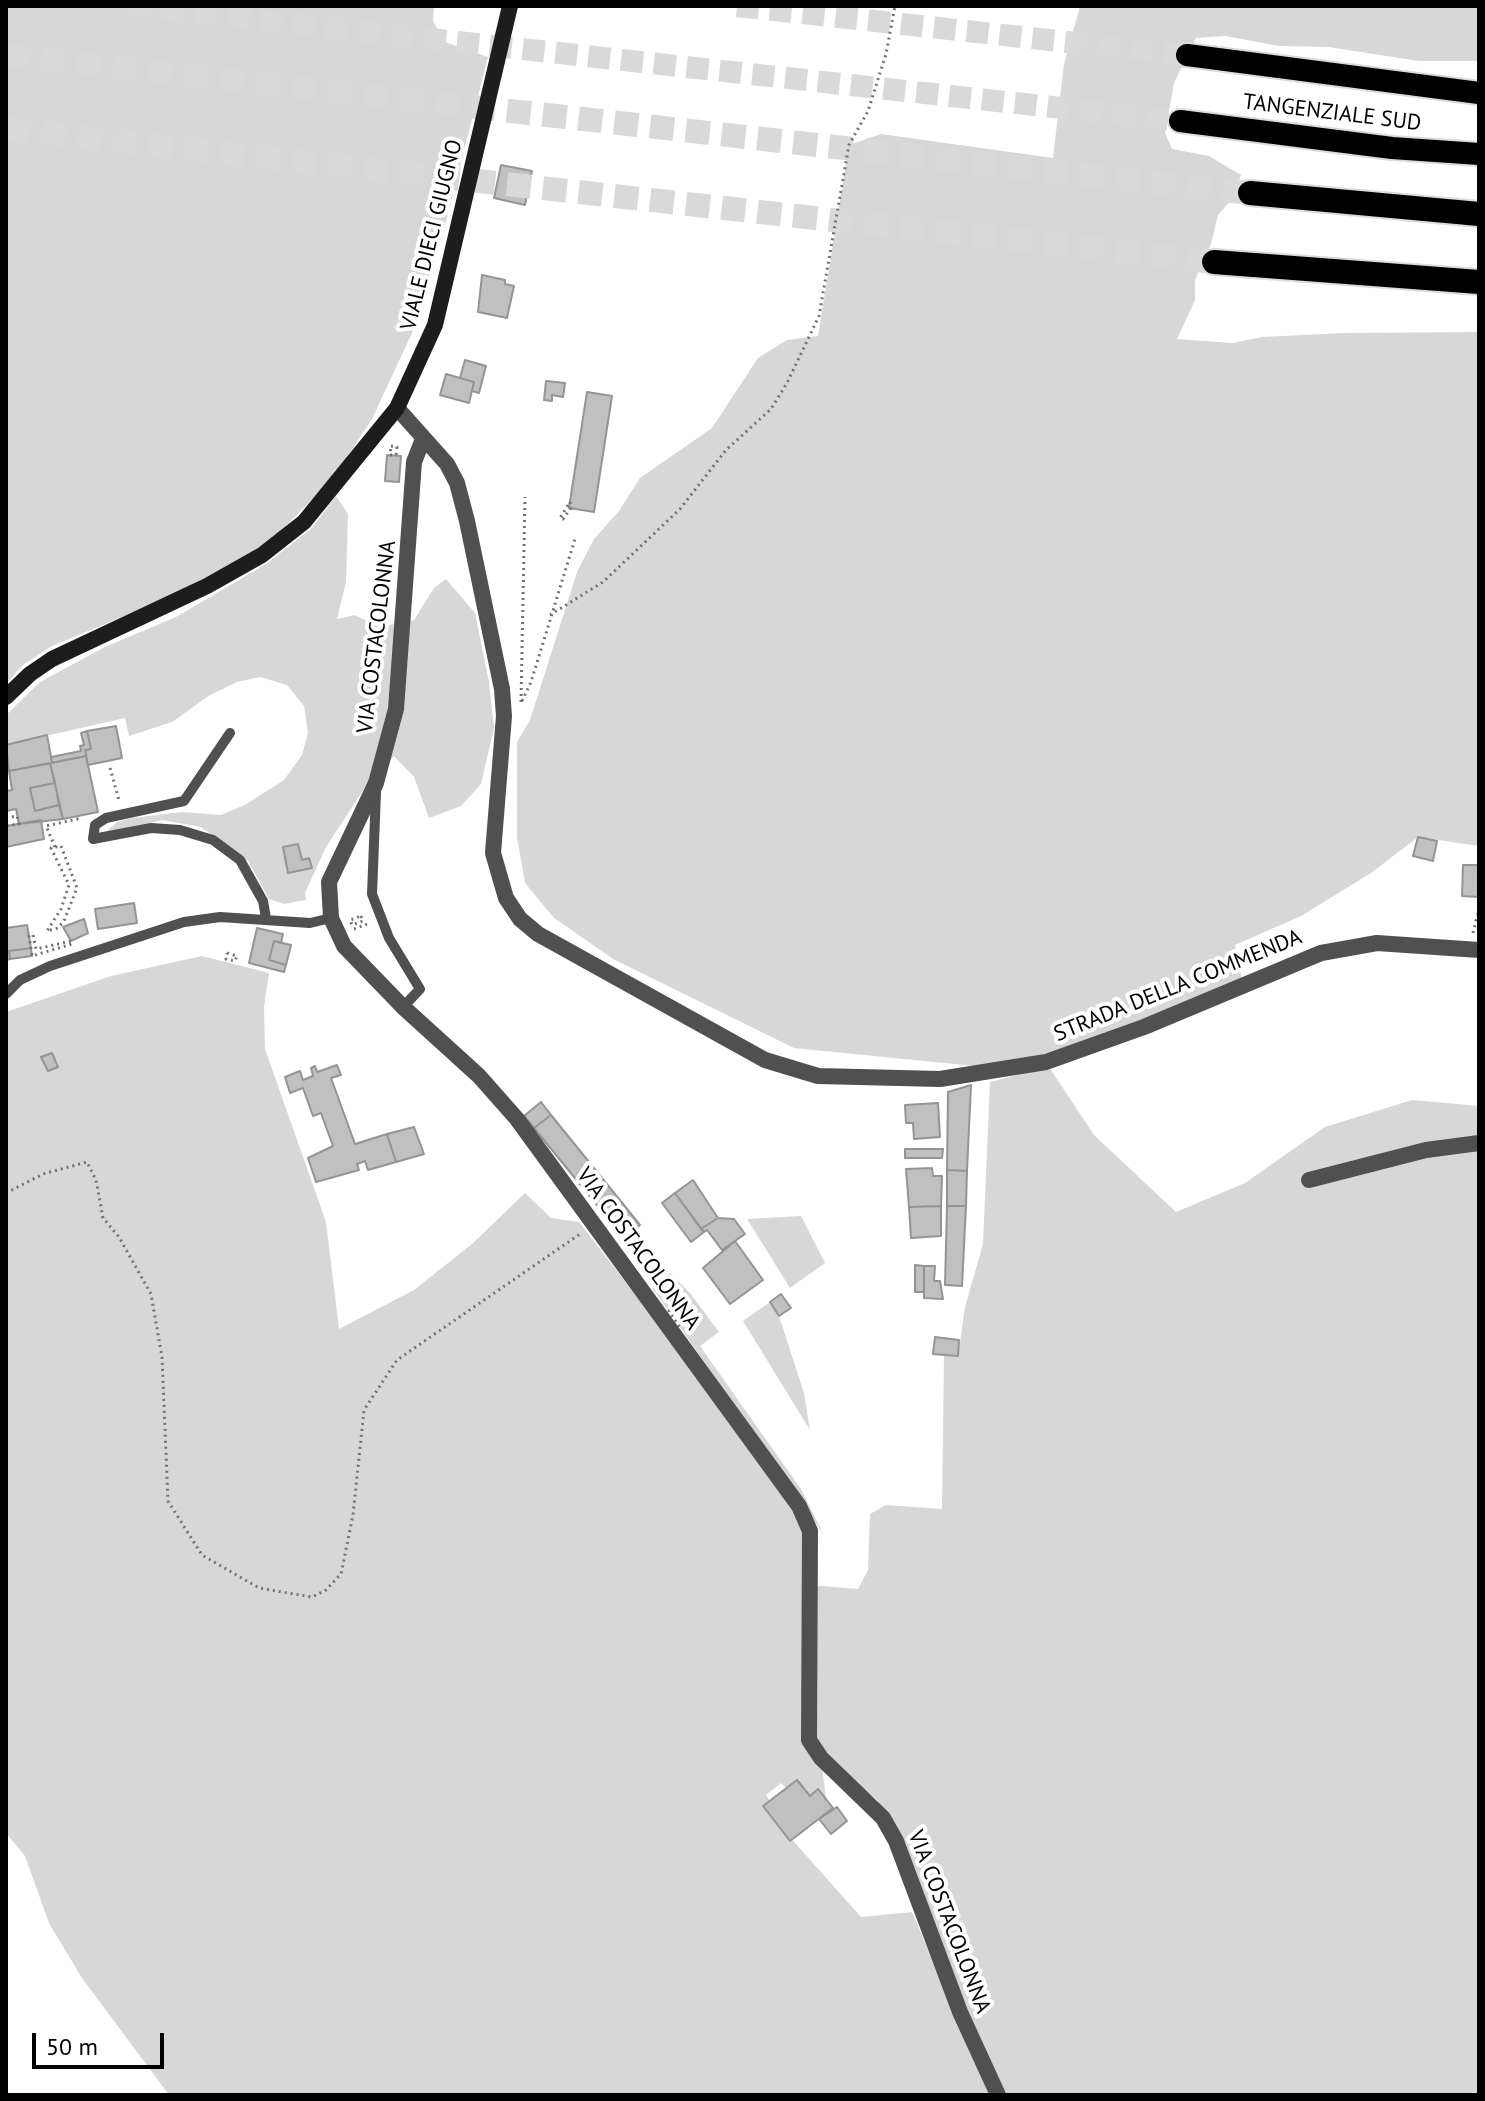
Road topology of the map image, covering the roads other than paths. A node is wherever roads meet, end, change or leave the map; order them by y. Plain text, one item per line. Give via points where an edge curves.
1 (510, 6) edge
2 (1187, 55) tunnel mouth
3 (1479, 93) edge
4 (1180, 121) tunnel mouth
5 (1479, 154) edge
6 (1250, 193) tunnel mouth
7 (1479, 214) edge
8 (1214, 262) tunnel mouth
9 (1479, 282) edge
10 (397, 408) junction
11 (423, 439) junction
12 (6, 697) edge
13 (230, 733) dead end
14 (376, 783) junction
15 (266, 918) junction
16 (331, 918) junction
17 (1479, 950) edge
18 (6, 994) edge
19 (403, 1007) junction
20 (1479, 1143) edge
21 (1309, 1180) dead end
22 (998, 2095) edge

1 - 10 main road, VIALE DIECI GIUGNO via 435,325
2 - 3 highway, TANGENZIALE SUD
4 - 5 highway, TANGENZIALE SUD
6 - 7 highway
8 - 9 highway
10 - 11 street, STRADA DELLA COMMENDA
10 - 12 main road, VIALE DIECI GIUGNO via 304,522 262,555 52,659
11 - 14 street, VIA COSTACOLONNA via 414,462 396,709
11 - 17 street, STRADA DELLA COMMENDA via 457,483 502,689 493,853 506,898 538,934 765,1060 818,1076 940,1079 1046,1062 1321,953 1377,943
13 - 15 lane via 184,801 95,825 93,839 151,828 213,840 240,860 263,901
14 - 16 street, VIA COSTACOLONNA via 329,882
14 - 19 lane via 372,894 389,938 420,989
15 - 16 lane via 310,923
15 - 18 lane via 184,922 50,966 20,980
16 - 19 street, VIA COSTACOLONNA via 344,946
19 - 22 street, VIA COSTACOLONNA via 479,1076 517,1119 799,1506 810,1531 809,1740 883,1818 896,1841 960,2012
20 - 21 street via 1426,1150

